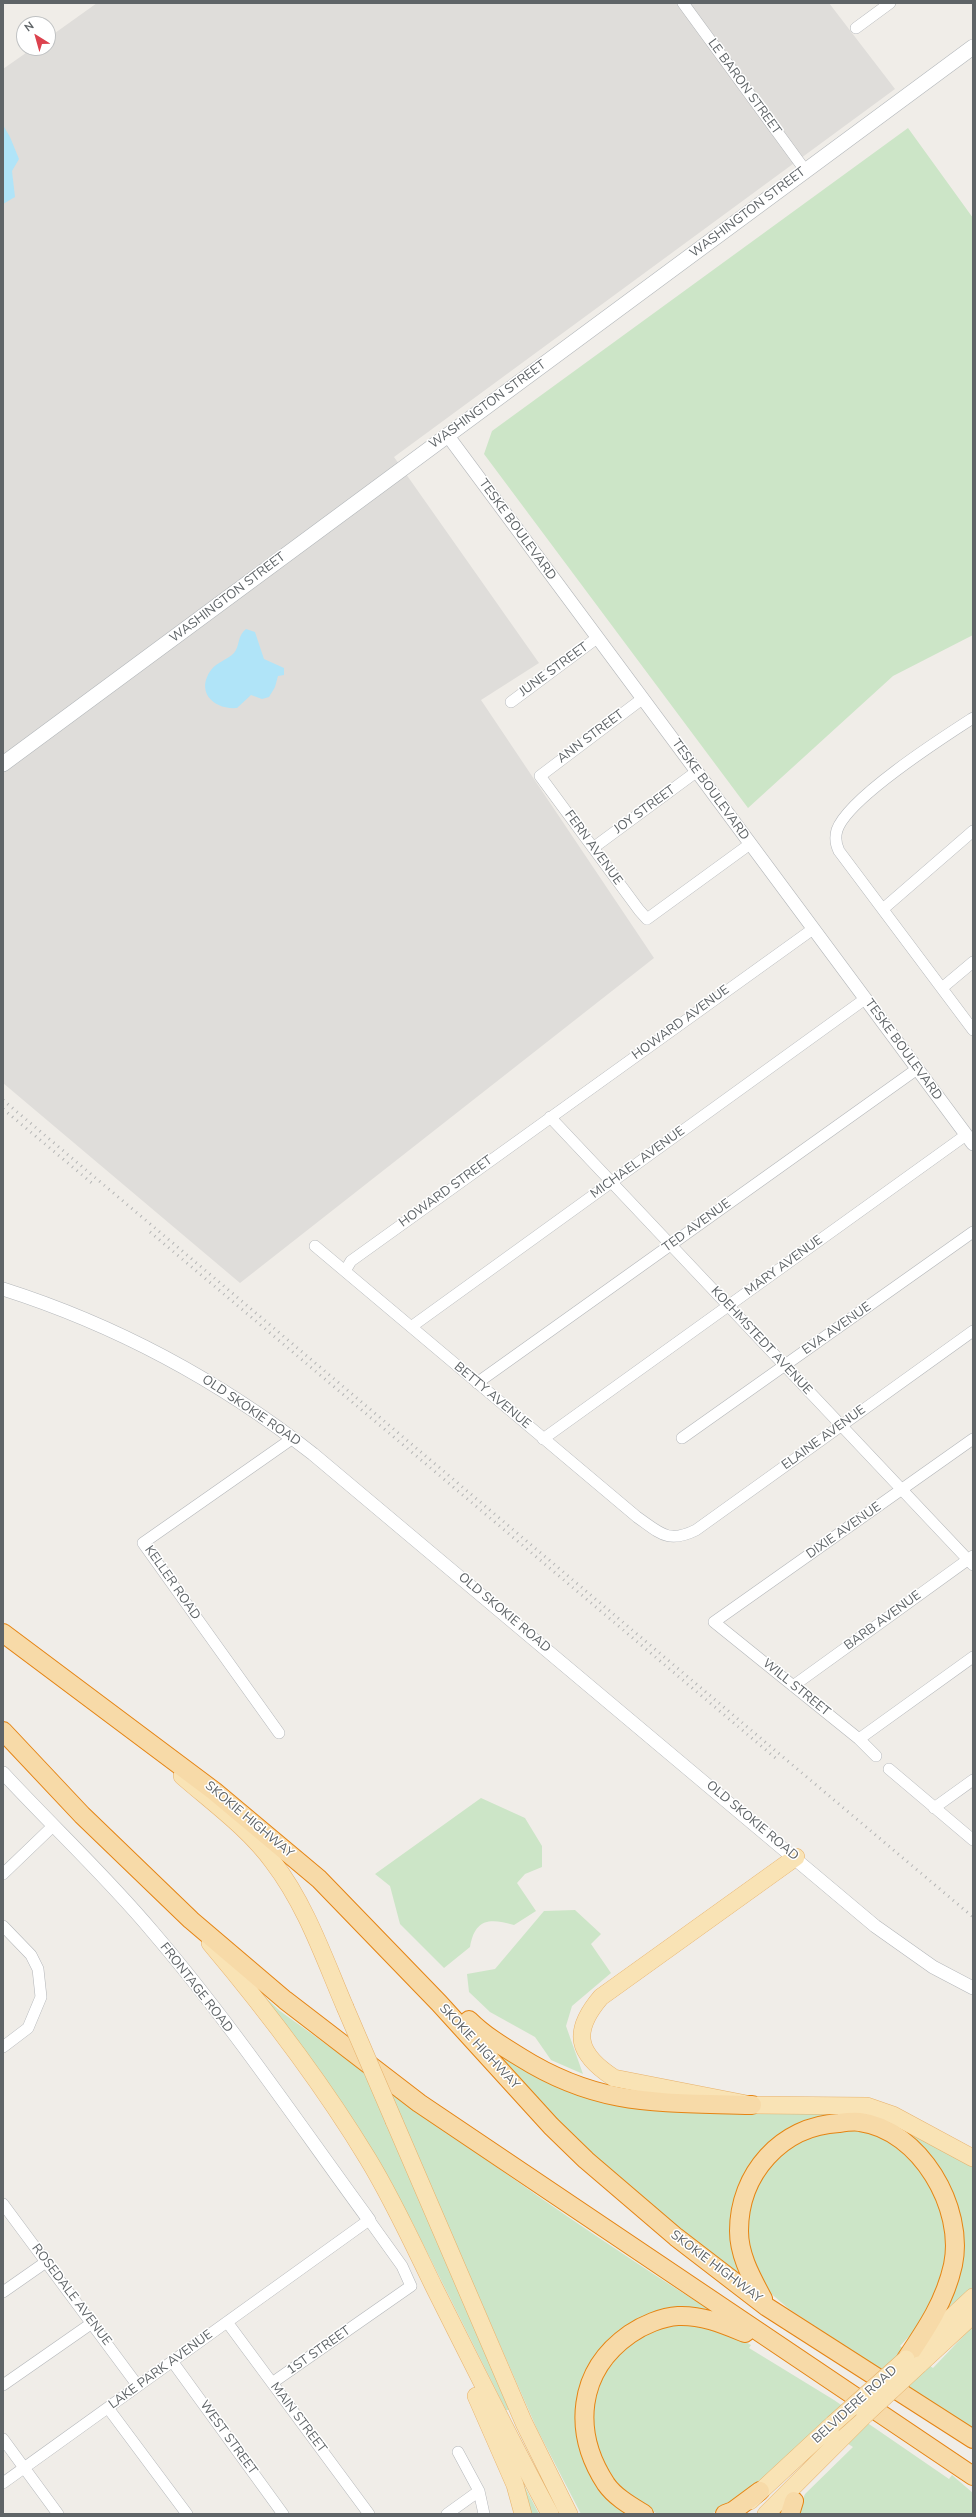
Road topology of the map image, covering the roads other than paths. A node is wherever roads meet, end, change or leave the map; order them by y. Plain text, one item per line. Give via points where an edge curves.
1 (683, 3) edge
2 (890, 3) edge
3 (856, 28) dead end
4 (973, 47) edge
5 (805, 170) junction
6 (448, 436) junction
7 (597, 638) junction
8 (642, 699) junction
9 (511, 702) dead end
10 (973, 718) edge
11 (3, 764) edge
12 (696, 772) junction
13 (540, 776) joint
14 (973, 831) edge
15 (750, 844) junction
16 (593, 848) junction
17 (883, 909) junction
18 (813, 929) junction
19 (973, 962) edge
20 (942, 988) junction
21 (865, 999) junction
22 (973, 1030) edge
23 (916, 1069) junction
24 (550, 1117) junction
25 (970, 1140) edge
26 (611, 1183) junction
27 (973, 1232) edge
28 (670, 1245) junction
29 (315, 1246) dead end
30 (346, 1271) junction
31 (3, 1289) edge
32 (728, 1306) junction
33 (411, 1327) junction
34 (973, 1332) edge
35 (784, 1366) junction
36 (477, 1383) junction
37 (842, 1426) junction
38 (293, 1438) junction
39 (682, 1438) dead end
40 (973, 1438) edge
41 (543, 1439) junction
42 (902, 1490) junction
43 (673, 1537) joint
44 (971, 1560) edge
45 (714, 1622) joint
46 (3, 1633) edge
47 (973, 1657) edge
48 (793, 1686) junction
49 (117, 1720) junction
50 (3, 1731) edge
51 (279, 1733) dead end
52 (859, 1739) junction
53 (876, 1756) dead end
54 (889, 1769) dead end
55 (3, 1773) edge
56 (973, 1780) edge
57 (934, 1808) junction
58 (53, 1826) junction
59 (973, 1840) edge
60 (796, 1857) junction
61 (3, 1874) edge
62 (319, 1879) junction
63 (191, 1920) junction
64 (3, 1926) edge
65 (973, 1988) edge
66 (3, 2047) edge
67 (752, 2105) junction
68 (973, 2158) edge
69 (3, 2204) edge
70 (369, 2220) junction
71 (46, 2262) junction
72 (3, 2292) edge
73 (973, 2297) edge
74 (440, 2299) junction
75 (767, 2306) junction
76 (973, 2315) edge
77 (226, 2322) junction
78 (92, 2323) junction
79 (781, 2348) junction
80 (172, 2361) junction
81 (913, 2362) junction
82 (272, 2383) junction
83 (3, 2385) edge
84 (138, 2386) junction
85 (108, 2408) junction
86 (842, 2432) junction
87 (3, 2439) edge
88 (973, 2439) edge
89 (458, 2452) dead end
90 (24, 2468) junction
91 (970, 2477) edge
92 (3, 2483) edge
93 (479, 2491) junction
94 (760, 2491) junction
95 (789, 2510) edge
96 (58, 2514) edge
97 (187, 2514) edge
98 (283, 2514) edge
99 (369, 2514) edge
100 (447, 2514) edge
101 (484, 2514) edge
102 (523, 2514) edge
103 (550, 2514) edge
104 (569, 2514) edge
105 (644, 2514) edge
106 (725, 2514) edge
107 (738, 2514) edge
108 (766, 2514) edge

1 - 5 street, LE BARON STREET
2 - 3 street
4 - 5 main road, WASHINGTON STREET
5 - 6 main road, WASHINGTON STREET
6 - 7 street, TESKE BOULEVARD
6 - 11 main road, WASHINGTON STREET
7 - 8 street, TESKE BOULEVARD
7 - 9 street, JUNE STREET
8 - 12 street, TESKE BOULEVARD
8 - 13 street, ANN STREET
10 - 17 street via 923,750 857,805 841,822 836,843 839,851
12 - 15 street, TESKE BOULEVARD
12 - 16 street, JOY STREET
13 - 16 street, FERN AVENUE
14 - 17 street
15 - 16 street, FERN AVENUE via 647,919
15 - 18 street, TESKE BOULEVARD
17 - 20 street
18 - 21 street, TESKE BOULEVARD
18 - 24 street, HOWARD AVENUE
19 - 20 street
20 - 22 street
21 - 23 street, TESKE BOULEVARD
21 - 26 street, MICHAEL AVENUE
23 - 25 street, TESKE BOULEVARD
23 - 28 street, TED AVENUE
24 - 26 street, KOEHMSTEDT AVENUE
24 - 30 street, HOWARD STREET via 351,1262
25 - 32 street, MARY AVENUE
26 - 28 street, KOEHMSTEDT AVENUE
26 - 33 street, MICHAEL AVENUE
27 - 35 street, EVA AVENUE
28 - 32 street, KOEHMSTEDT AVENUE
28 - 36 street, TED AVENUE
29 - 30 street, BETTY AVENUE
30 - 33 street, BETTY AVENUE
31 - 38 street, OLD SKOKIE ROAD via 63,1310 156,1352 210,1381
32 - 35 street, KOEHMSTEDT AVENUE
32 - 41 street, MARY AVENUE
33 - 36 street, BETTY AVENUE
34 - 37 street, ELAINE AVENUE
35 - 37 street, KOEHMSTEDT AVENUE
35 - 39 street, EVA AVENUE
36 - 41 street, BETTY AVENUE
37 - 42 street, KOEHMSTEDT AVENUE
37 - 43 street, ELAINE AVENUE via 696,1530 681,1538
38 - 51 street, KELLER ROAD via 143,1543
38 - 60 street, OLD SKOKIE ROAD
40 - 42 street, DIXIE AVENUE
41 - 43 street, BETTY AVENUE via 637,1517 656,1530
42 - 44 street, KOEHMSTEDT AVENUE
42 - 45 street, DIXIE AVENUE
44 - 48 street, BARB AVENUE
45 - 48 street, WILL STREET
46 - 49 highway, SKOKIE HIGHWAY
47 - 52 street
48 - 52 street, WILL STREET
49 - 62 highway, SKOKIE HIGHWAY via 214,1791
49 - 104 main road, bridge via 247,1833 273,1861 293,1891 524,2423
50 - 63 highway via 82,1815
52 - 53 street, WILL STREET
54 - 57 street
55 - 58 street, FRONTAGE ROAD
56 - 57 street
57 - 59 street
58 - 61 street
58 - 70 street, FRONTAGE ROAD via 109,1881 158,1938
60 - 65 street, OLD SKOKIE ROAD via 875,1926 933,1967
60 - 67 main road via 601,1997 588,2013 582,2031 583,2047 596,2066 614,2078
62 - 67 highway via 377,1926 484,2035 544,2072 589,2091 640,2102
62 - 75 highway, SKOKIE HIGHWAY via 586,2160 676,2237
63 - 74 main road via 248,1989 311,2074 368,2159
63 - 79 highway via 285,2000 419,2103
64 - 66 street via 31,1955 38,1969 40,1997 28,2028
67 - 68 main road via 867,2106 893,2114
69 - 71 street, ROSEDALE AVENUE
70 - 77 street, LAKE PARK AVENUE
70 - 82 street, 1ST STREET via 402,2266 411,2286
71 - 72 street
71 - 78 street, ROSEDALE AVENUE
73 - 81 main road, BELVIDERE ROAD
74 - 102 main road via 450,2334 514,2485
74 - 103 main road via 516,2452
75 - 81 highway via 746,2264 739,2232 741,2208 754,2172 775,2149 804,2130 823,2124 860,2122 876,2126 897,2136 929,2167 942,2189 955,2236 954,2263 944,2298
75 - 88 highway, SKOKIE HIGHWAY
76 - 81 main road, BELVIDERE ROAD
77 - 80 street, LAKE PARK AVENUE
77 - 82 street, MAIN STREET
78 - 83 street
78 - 84 street, ROSEDALE AVENUE
79 - 91 highway
79 - 105 highway via 708,2318 677,2316 643,2326 615,2345 601,2362 588,2388 584,2410 585,2432 590,2454 607,2485
80 - 84 street, LAKE PARK AVENUE
80 - 98 street, WEST STREET
81 - 86 main road, BELVIDERE ROAD, bridge
81 - 86 main road, BELVIDERE ROAD, bridge via 865,2415
82 - 99 street, MAIN STREET
84 - 85 street, LAKE PARK AVENUE
85 - 90 street, LAKE PARK AVENUE
85 - 97 street
86 - 94 main road, BELVIDERE ROAD
86 - 95 main road via 829,2465
86 - 108 main road, BELVIDERE ROAD
87 - 90 street
89 - 93 street
90 - 92 street, LAKE PARK AVENUE
90 - 96 street
93 - 100 street
93 - 101 street
94 - 106 highway
94 - 107 main road, BELVIDERE ROAD

